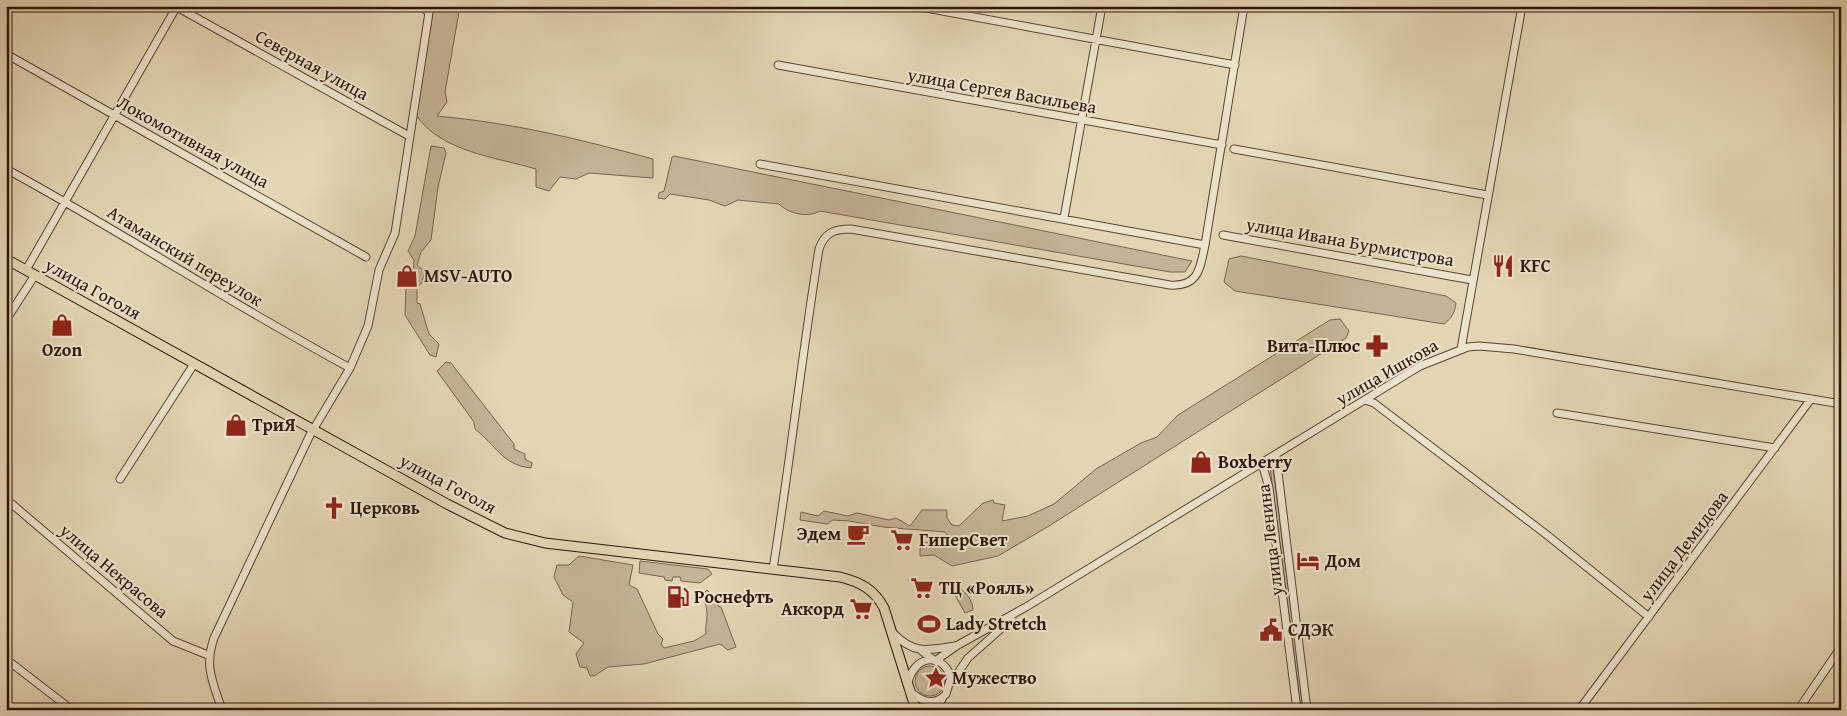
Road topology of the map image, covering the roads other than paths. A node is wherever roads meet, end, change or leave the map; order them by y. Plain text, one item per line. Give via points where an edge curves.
1 (419, 6) edge
2 (915, 6) edge
3 (1102, 6) edge
4 (1244, 6) edge
5 (1522, 6) edge
6 (176, 7) edge
7 (429, 9) edge
8 (1097, 39) junction
9 (6, 54) edge
10 (778, 65) dead end
11 (1235, 66) junction
12 (115, 116) junction
13 (1080, 120) junction
14 (409, 136) junction
15 (1222, 145) junction
16 (1234, 149) dead end
17 (760, 164) dead end
18 (6, 169) edge
19 (1487, 195) junction
20 (67, 202) junction
21 (1064, 218) junction
22 (1222, 235) dead end
23 (1205, 245) junction
24 (366, 257) dead end
25 (6, 259) edge
26 (26, 270) junction
27 (36, 275) junction
28 (1472, 280) junction
29 (6, 320) edge
30 (1461, 349) junction
31 (194, 364) junction
32 (350, 368) junction
33 (1811, 399) junction
34 (1365, 400) junction
35 (1841, 404) edge
36 (1557, 412) dead end
37 (313, 430) junction
38 (1775, 448) junction
39 (1276, 456) junction
40 (1262, 463) junction
41 (120, 479) dead end
42 (6, 499) edge
43 (774, 569) junction
44 (1026, 607) junction
45 (1649, 617) junction
46 (894, 634) junction
47 (958, 645) junction
48 (1841, 647) edge
49 (922, 651) junction
50 (208, 656) junction
51 (6, 659) edge
52 (935, 661) junction
53 (951, 683) junction
54 (909, 688) junction
55 (943, 697) junction
56 (72, 710) edge
57 (222, 710) edge
58 (916, 710) edge
59 (936, 710) edge
60 (1297, 710) edge
61 (1307, 710) edge
62 (1579, 710) edge
63 (1798, 710) edge

1 - 7 street
2 - 8 street
3 - 8 street
4 - 11 street
5 - 19 street
6 - 12 street
6 - 14 street, Северная улица
7 - 14 street
8 - 11 street
8 - 13 street
9 - 12 street, Локомотивная улица
10 - 13 street, улица Сергея Васильева
11 - 15 street
12 - 20 street
12 - 24 street, Локомотивная улица
13 - 15 street, улица Сергея Васильева
13 - 21 street
14 - 32 street via 395,233 379,270 368,326
15 - 23 street
16 - 19 street
17 - 21 street
18 - 20 street, Атаманский переулок
19 - 28 street
20 - 26 street
20 - 32 street, Атаманский переулок via 205,287
21 - 23 street
22 - 28 street, улица Ивана Бурмистрова
23 - 43 street via 1198,273 1181,286 851,229 833,231 819,249 801,359
25 - 26 main road, улица Гоголя
26 - 27 main road, улица Гоголя
27 - 29 street
27 - 31 main road, улица Гоголя
28 - 30 street
30 - 33 street, улица Ишкова via 1479,346 1514,349
30 - 34 street, улица Ишкова via 1420,366
31 - 37 main road, улица Гоголя
31 - 41 street
32 - 37 street
33 - 35 street, улица Ишкова
33 - 38 street, улица Демидова
34 - 39 street, улица Ишкова
34 - 45 street via 1374,403 1547,535
36 - 38 street
37 - 43 main road, улица Гоголя via 462,512 519,538
37 - 50 street
38 - 45 street, улица Демидова
39 - 40 street, улица Ишкова
39 - 61 street, улица Ленина
40 - 44 street, улица Ишкова
40 - 60 street, улица Ленина via 1270,497
42 - 50 street, улица Некрасова via 173,641
43 - 46 main road, улица Гоголя via 840,577 862,584 880,602
44 - 47 street, улица Ишкова
44 - 53 street, улица Ишкова via 968,658
45 - 62 street, улица Демидова
46 - 49 street via 908,646
46 - 54 main road, улица Гоголя
47 - 49 street
47 - 52 street, улица Ишкова
48 - 63 street
49 - 52 street
50 - 57 street
51 - 56 street
52 - 53 street via 945,666
52 - 54 street via 916,665 911,671
53 - 55 street
54 - 55 street via 927,702
54 - 58 main road
55 - 59 street

